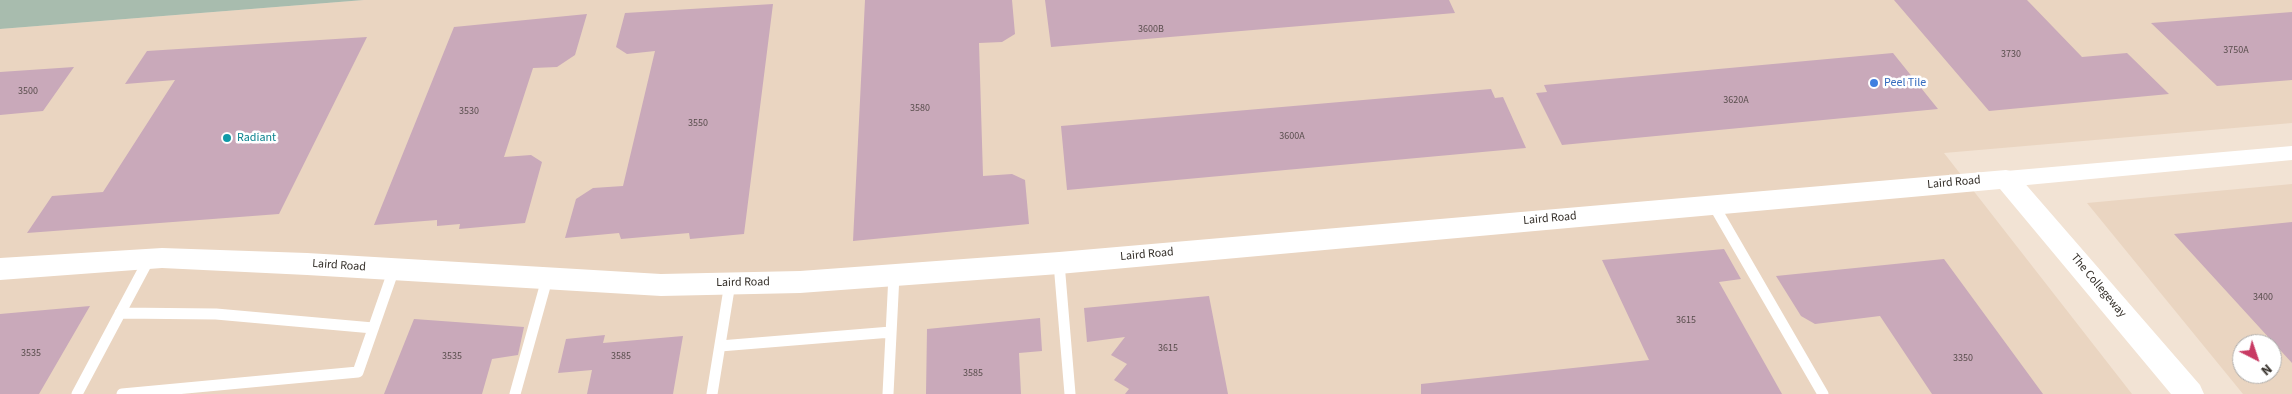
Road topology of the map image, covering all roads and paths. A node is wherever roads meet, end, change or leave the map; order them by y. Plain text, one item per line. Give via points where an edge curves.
1 (2292, 153) edge
2 (2006, 179) junction
3 (1713, 204) junction
4 (149, 258) junction
5 (1059, 263) junction
6 (0, 269) edge
7 (394, 269) junction
8 (894, 275) junction
9 (547, 279) junction
10 (730, 284) junction
11 (120, 313) junction
12 (373, 328) junction
13 (891, 332) junction
14 (720, 346) junction
15 (77, 394) edge
16 (122, 394) edge
17 (515, 394) edge
18 (712, 394) edge
19 (888, 394) edge
20 (1070, 394) edge
21 (1823, 394) edge
22 (2189, 394) edge

1 - 2 street, Laird Road
2 - 3 street, Laird Road
2 - 22 street, The Collegeway
3 - 5 street, Laird Road
3 - 21 lane
4 - 6 street, Laird Road
4 - 7 street, Laird Road
4 - 11 lane
5 - 8 street, Laird Road
5 - 20 lane
7 - 9 street, Laird Road
7 - 12 lane
8 - 10 street, Laird Road
8 - 13 lane
9 - 10 street, Laird Road via 661,285
9 - 17 lane
10 - 14 lane
11 - 12 lane via 216,314
11 - 15 lane
12 - 16 lane via 358,372
13 - 14 lane
13 - 19 lane
14 - 18 lane

